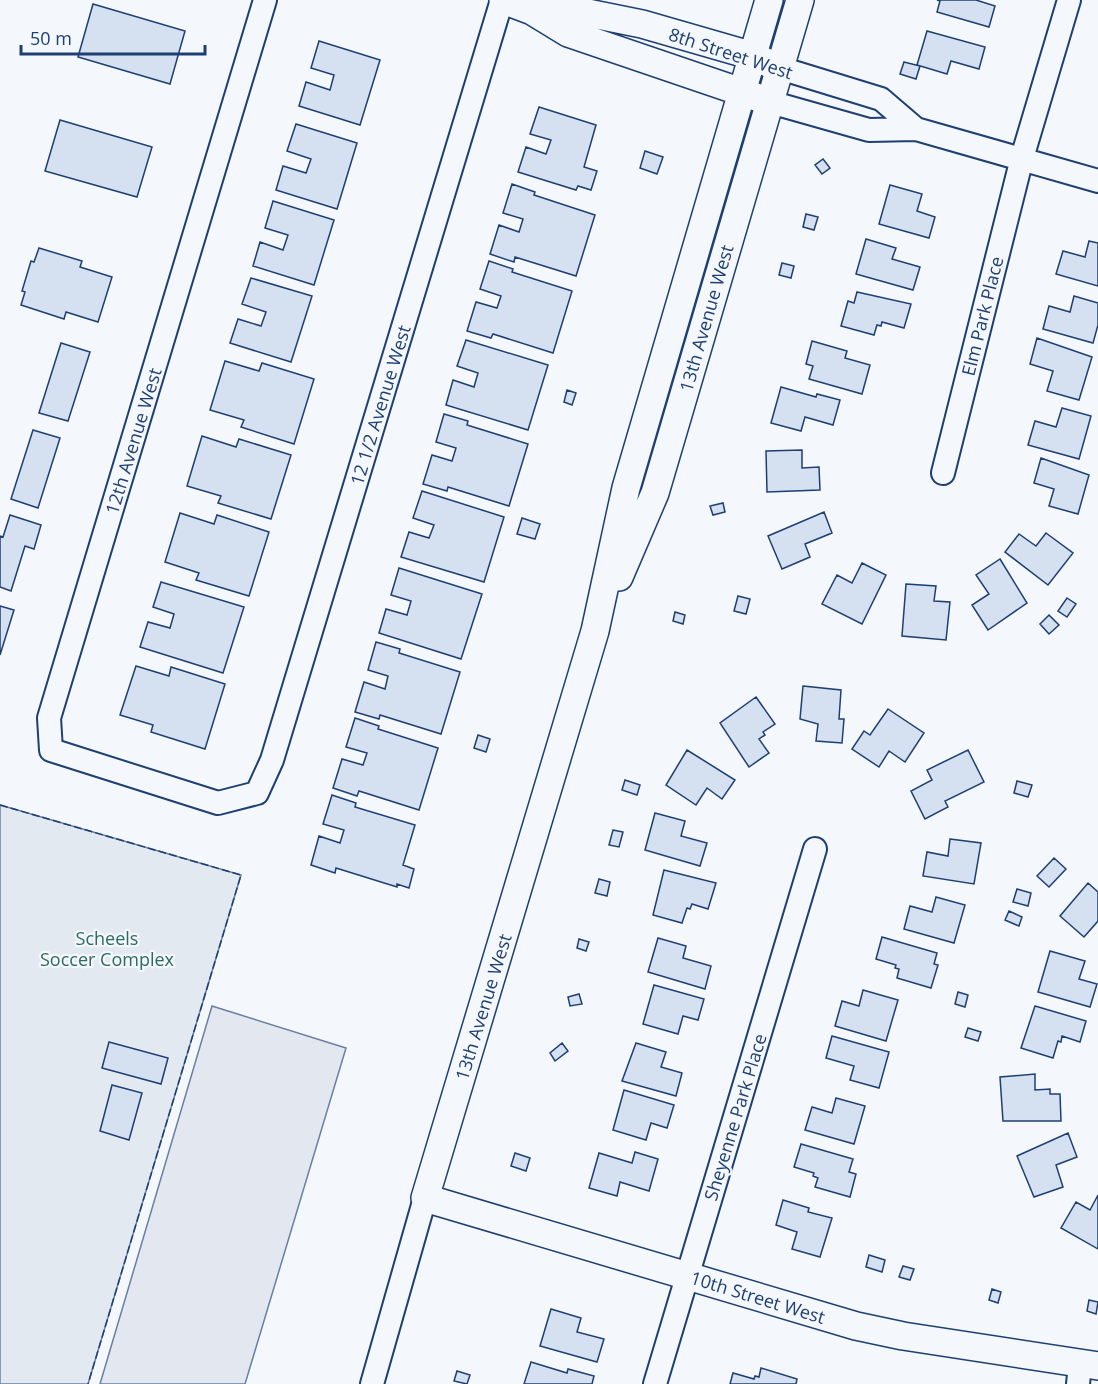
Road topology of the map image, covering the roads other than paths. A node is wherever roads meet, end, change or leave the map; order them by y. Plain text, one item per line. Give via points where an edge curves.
1 (266, 0) edge
2 (503, 0) edge
3 (770, 0) edge
4 (800, 0) edge
5 (1069, 0) edge
6 (532, 11) junction
7 (753, 56) junction
8 (780, 68) junction
9 (741, 92) junction
10 (770, 102) junction
11 (916, 129) junction
12 (1022, 159) junction
13 (1098, 181) edge
14 (943, 473) dead end
15 (596, 631) junction
16 (242, 797) joint
17 (815, 849) dead end
18 (425, 1198) junction
19 (687, 1276) junction
20 (1085, 1371) edge
21 (372, 1384) edge
22 (655, 1384) edge

1 - 16 street, 12th Avenue West via 49,718 51,750 218,803
2 - 6 street, 8th Street West
2 - 16 street, 12 1/2 Avenue West via 272,760 257,793
3 - 7 street, 13th Avenue West
4 - 8 street, 13th Avenue West
5 - 12 street, Elm Park Place
6 - 7 street, 8th Street West via 573,10 642,24
6 - 9 street, 8th Street West via 568,33
7 - 8 street, 8th Street West
7 - 9 street, 13th Avenue West
8 - 10 street, 13th Avenue West
8 - 11 street, 8th Street West via 881,99
9 - 10 street, 8th Street West
9 - 15 street, 13th Avenue West via 626,488
10 - 11 street, 8th Street West via 869,130
10 - 15 street, 13th Avenue West via 655,493
11 - 12 street, 8th Street West
12 - 13 street, 8th Street West
12 - 14 street, Elm Park Place
15 - 18 street, 13th Avenue West
17 - 19 street, Sheyenne Park Place
18 - 19 street, 10th Street West
18 - 21 street, 13th Avenue West
19 - 20 street, 10th Street West via 856,1326
19 - 22 street, Sheyenne Park Place

